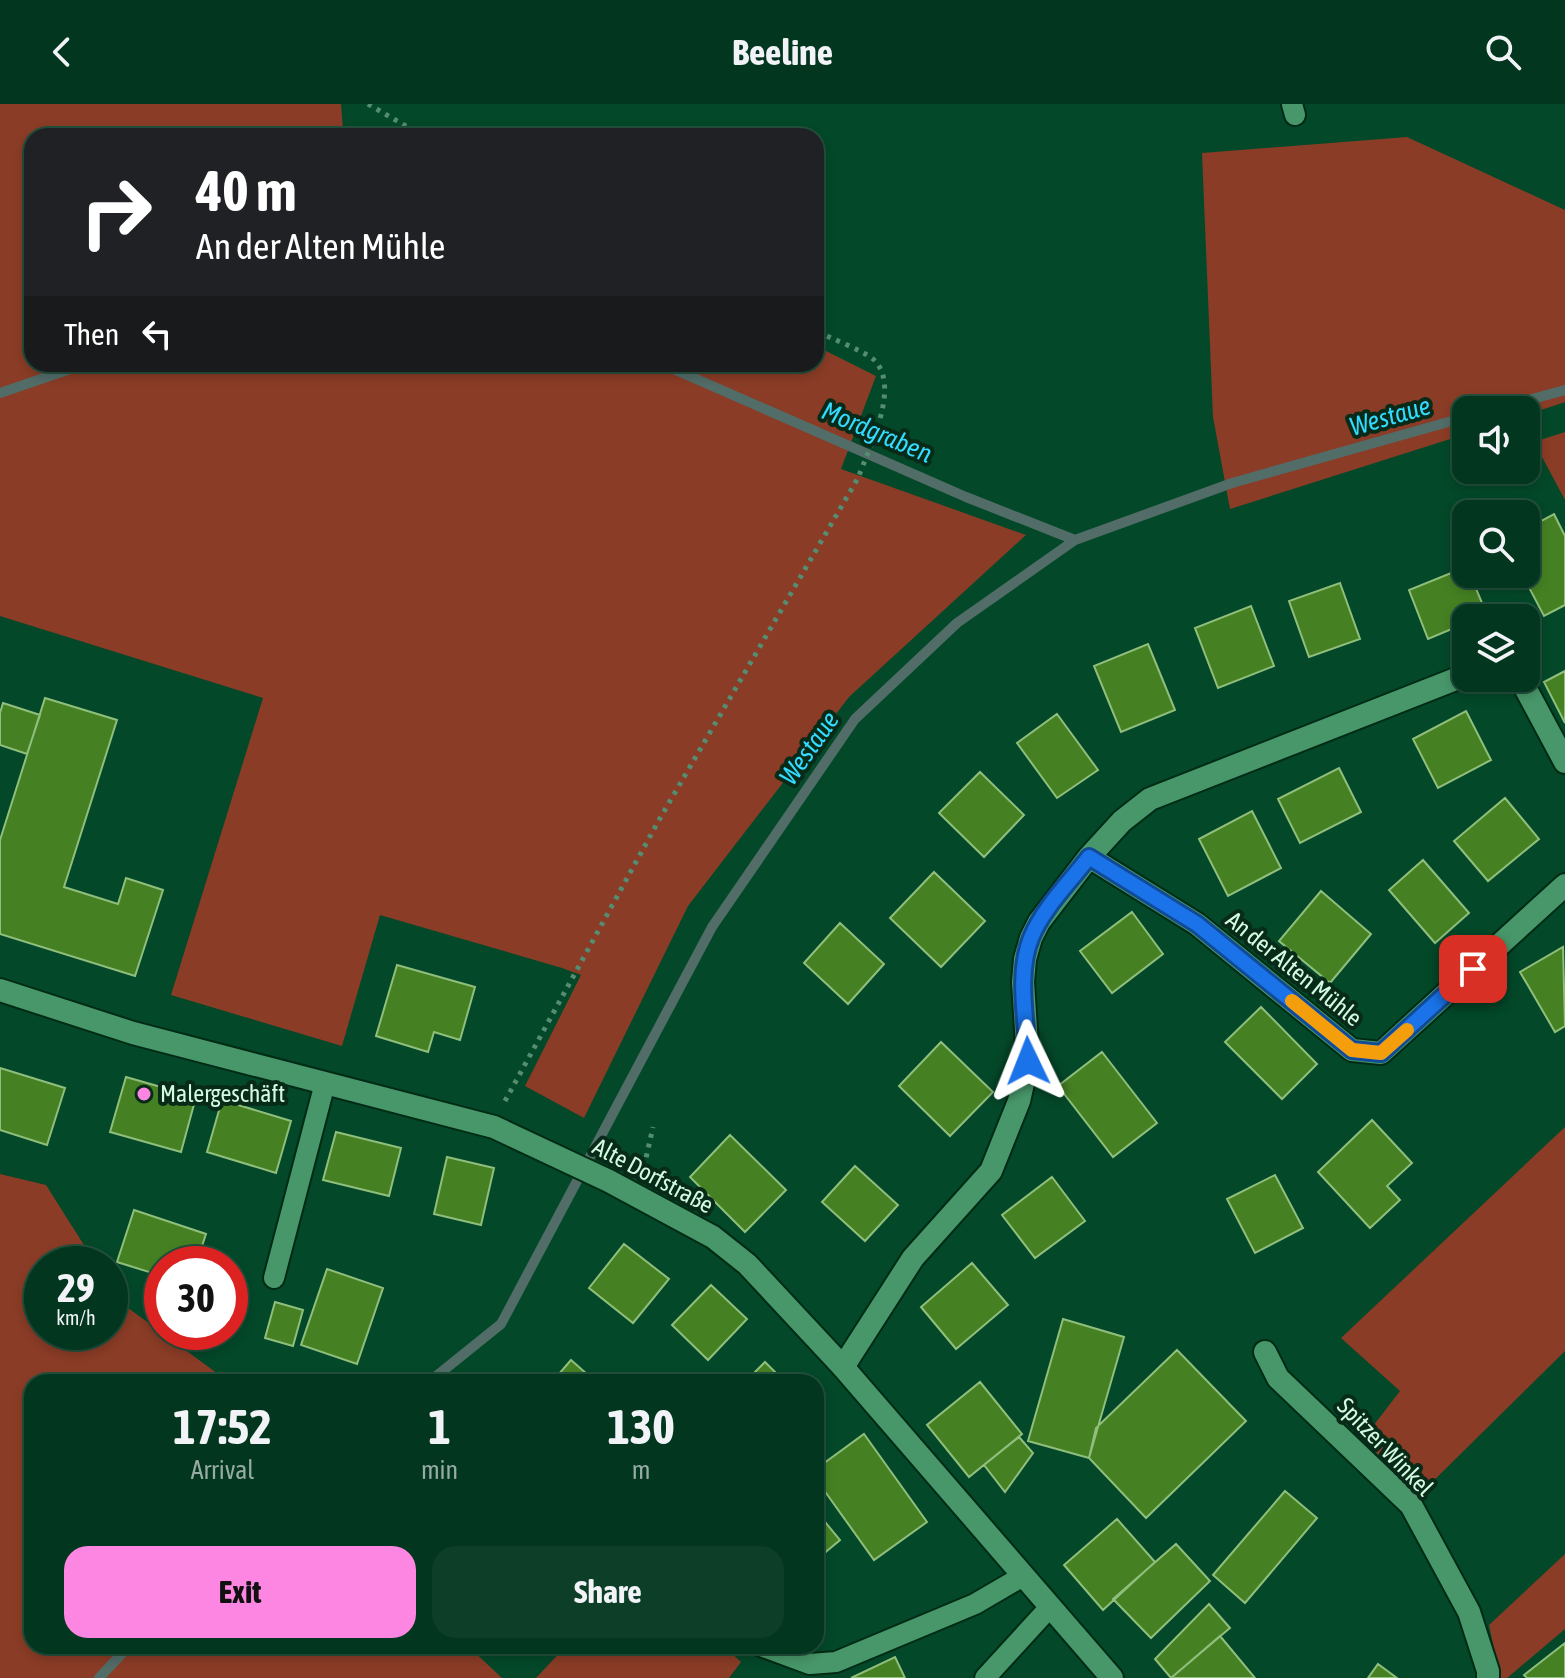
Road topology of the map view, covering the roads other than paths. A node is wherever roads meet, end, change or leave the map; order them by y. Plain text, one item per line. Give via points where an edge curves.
1 (1452, 680) edge
2 (1527, 692) edge
3 (1565, 762) edge
4 (1089, 857) junction
5 (1565, 885) edge
6 (0, 990) edge
7 (325, 1083) junction
8 (274, 1278) dead end
9 (1265, 1352) dead end
10 (843, 1367) junction
11 (1023, 1576) junction
12 (1050, 1607) junction
13 (783, 1654) edge
14 (985, 1678) edge
15 (1112, 1678) edge
16 (1488, 1678) edge

1 - 4 street via 1150,799
2 - 3 street
4 - 5 street, An der Alten Mühle via 1197,924 1352,1050 1381,1053
4 - 10 street via 1031,938 1023,982 1028,1061 1019,1101 991,1171 913,1258
6 - 7 street, Alte Dorfstraße via 133,1033
7 - 8 lane
7 - 10 street, Alte Dorfstraße via 494,1127 713,1237 747,1264
9 - 16 street, Spitzer Winkel via 1278,1378 1411,1505 1469,1612
10 - 11 street, Alte Dorfstraße
11 - 12 street, Alte Dorfstraße
11 - 13 lane via 975,1604 836,1662 810,1664
12 - 14 lane
12 - 15 street, Alte Dorfstraße

